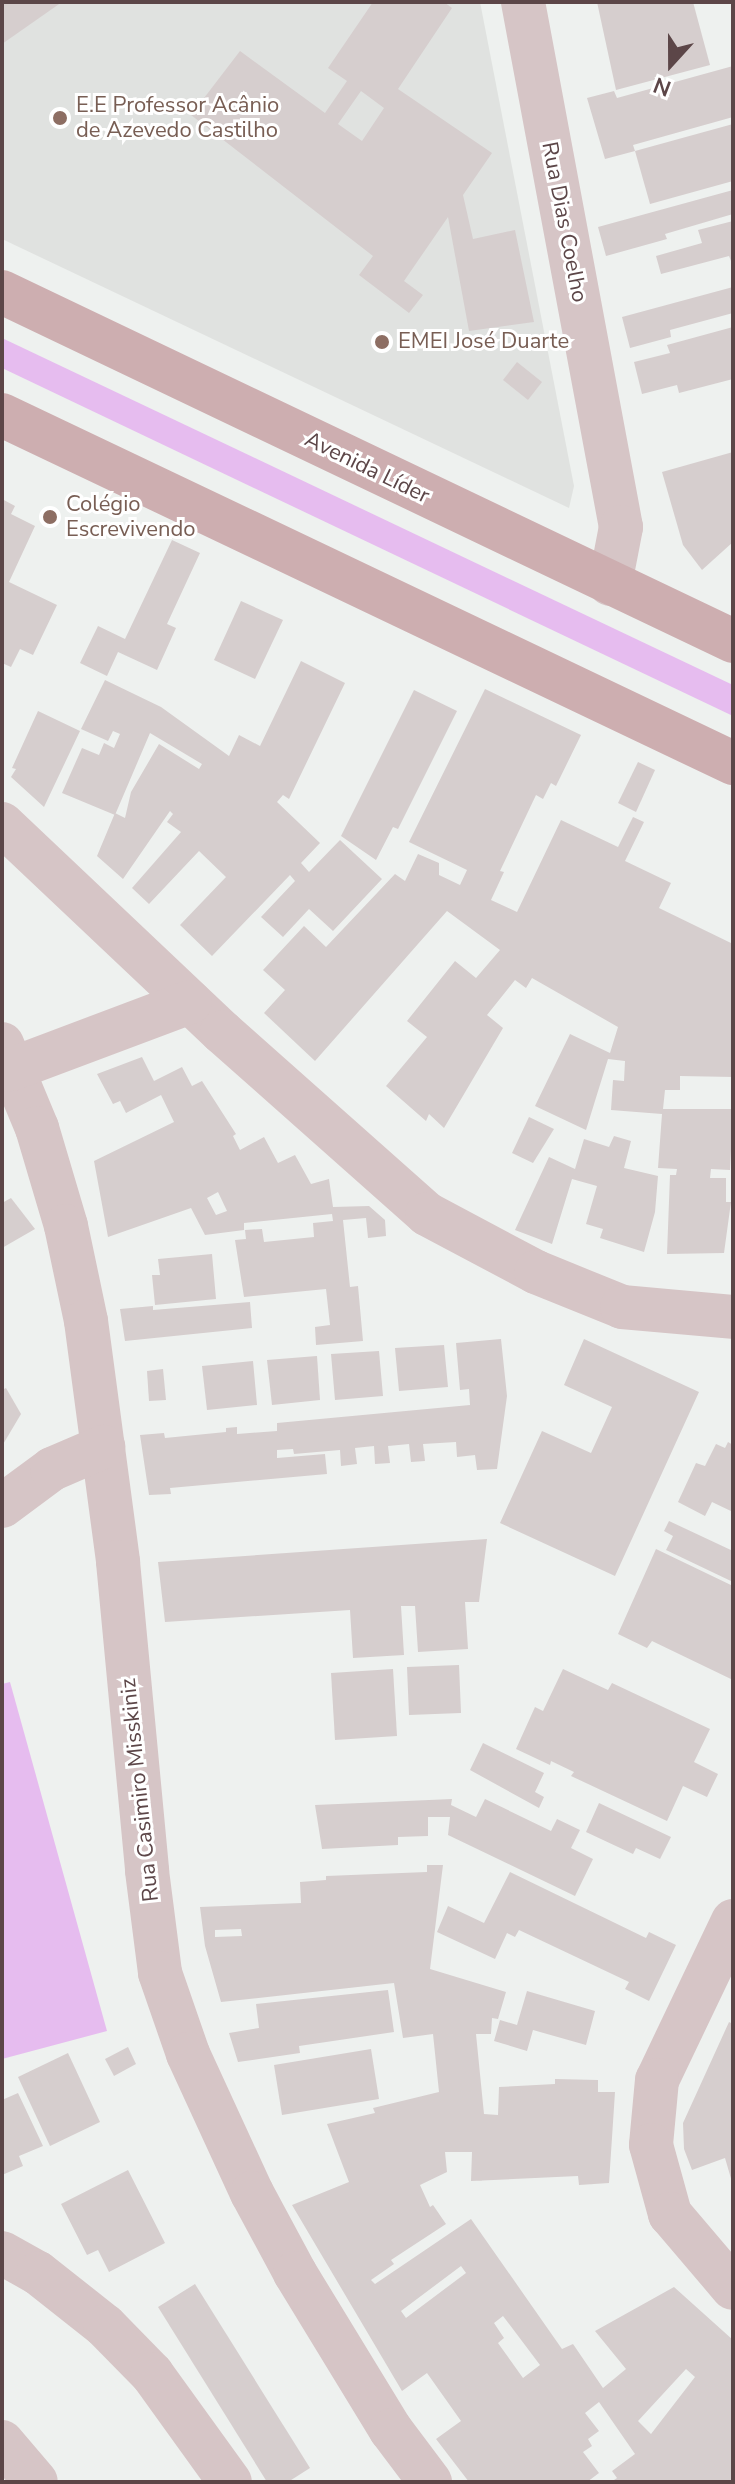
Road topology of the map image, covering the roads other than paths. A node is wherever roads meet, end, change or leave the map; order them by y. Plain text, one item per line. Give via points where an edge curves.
1 (523, 2) edge
2 (2, 292) edge
3 (6, 414) edge
4 (610, 584) junction
5 (733, 641) edge
6 (733, 763) edge
7 (2, 824) edge
8 (190, 1002) junction
9 (5, 1061) edge
10 (733, 1317) edge
11 (103, 1447) junction
12 (2, 1506) edge
13 (733, 1921) edge
14 (2, 2253) edge
15 (733, 2288) edge
16 (2, 2442) edge
17 (36, 2482) edge
18 (230, 2482) edge
19 (430, 2482) edge

1 - 4 street, Rua Dias Coelho via 621,527
2 - 4 main road, Avenida Líder
3 - 6 main road
4 - 5 main road, Avenida Líder
7 - 8 street
8 - 9 street
8 - 10 street via 427,1214 536,1272 622,1307
9 - 11 street, Rua Casimiro Misskiniz via 37,1128 66,1226 86,1321
11 - 12 street via 52,1469
11 - 19 street, Rua Casimiro Misskiniz via 160,1973 188,2054 252,2193 375,2404
13 - 15 street via 657,2080 651,2145 670,2214
14 - 18 street via 38,2273 105,2326 152,2374
16 - 17 street

